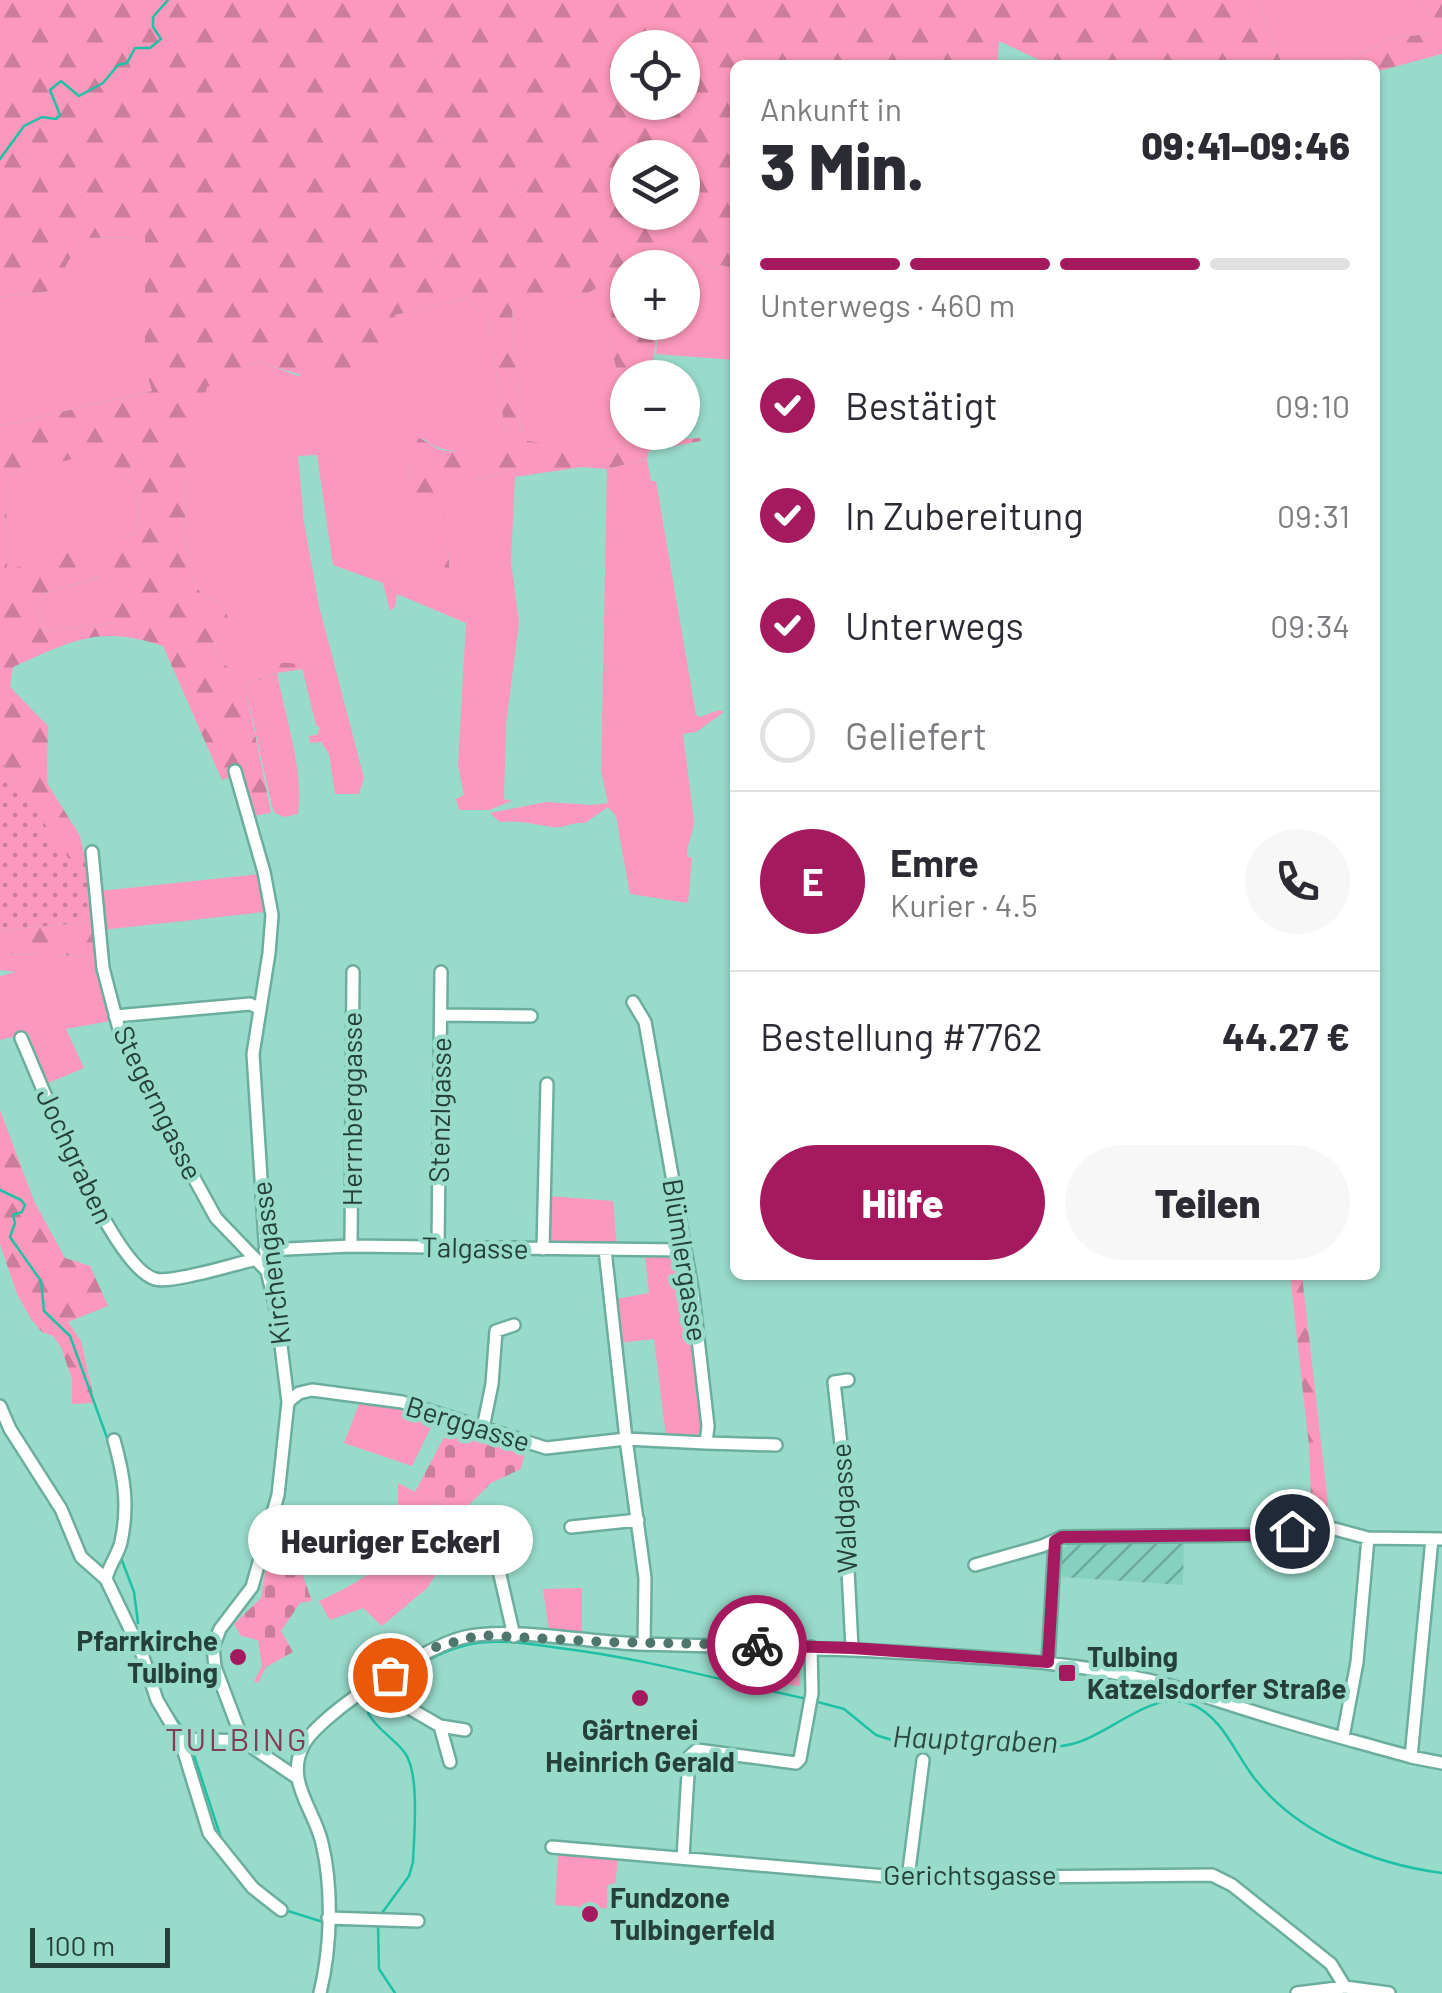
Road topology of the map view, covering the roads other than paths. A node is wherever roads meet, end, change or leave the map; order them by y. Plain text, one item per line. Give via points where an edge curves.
1 (235, 771) dead end
2 (92, 852) dead end
3 (353, 972) dead end
4 (442, 972) dead end
5 (633, 1002) dead end
6 (259, 1008) junction
7 (442, 1015) junction
8 (115, 1016) junction
9 (531, 1016) dead end
10 (20, 1038) dead end
11 (547, 1084) dead end
12 (350, 1246) junction
13 (438, 1247) junction
14 (543, 1249) junction
15 (265, 1250) junction
16 (604, 1250) junction
17 (684, 1250) junction
18 (254, 1260) junction
19 (267, 1270) junction
20 (514, 1325) dead end
21 (848, 1380) dead end
22 (288, 1402) junction
23 (0, 1406) edge
24 (483, 1428) junction
25 (114, 1440) dead end
26 (626, 1440) junction
27 (706, 1443) junction
28 (776, 1446) dead end
29 (638, 1520) junction
30 (488, 1527) dead end
31 (571, 1528) dead end
32 (265, 1538) junction
33 (1368, 1538) junction
34 (1437, 1539) edge
35 (1055, 1541) junction
36 (346, 1546) dead end
37 (975, 1565) dead end
38 (106, 1579) junction
39 (514, 1636) junction
40 (644, 1644) junction
41 (810, 1646) junction
42 (852, 1648) junction
43 (1048, 1662) junction
44 (373, 1687) junction
45 (440, 1726) junction
46 (465, 1730) dead end
47 (1343, 1737) junction
48 (180, 1740) junction
49 (243, 1741) junction
50 (1411, 1757) junction
51 (922, 1760) dead end
52 (450, 1762) dead end
53 (1442, 1763) edge
54 (296, 1777) junction
55 (552, 1847) dead end
56 (683, 1857) junction
57 (908, 1878) junction
58 (281, 1910) dead end
59 (328, 1918) junction
60 (418, 1922) dead end
61 (1345, 1986) junction
62 (320, 1993) edge
63 (1297, 1993) edge
64 (1389, 1993) edge

1 - 6 street, Kirchengasse via 272,915
2 - 8 street, Stegerngasse via 103,968
3 - 12 street, Herrnberggasse
4 - 7 street, Stenzlgasse
5 - 17 street, Blümlergasse via 645,1022
6 - 8 street
6 - 15 street, Kirchengasse via 253,1054
7 - 9 street
7 - 13 street, Stenzlgasse
8 - 18 street, Stegerngasse via 216,1218
10 - 18 street, Jochgraben via 107,1228 149,1276 166,1280
11 - 14 street
12 - 13 street, Talgasse
12 - 15 street, Talgasse
13 - 14 street, Talgasse
14 - 16 street, Talgasse
15 - 19 street, Kirchengasse
16 - 17 street, Talgasse
16 - 26 street
17 - 27 street, Blümlergasse
18 - 19 street, Stegerngasse
19 - 22 street, Kirchengasse
20 - 24 street via 496,1331
21 - 42 street, Waldgasse via 834,1382
22 - 24 street, Berggasse via 312,1390 356,1394
22 - 32 street, Kirchengasse via 278,1496
23 - 38 street via 82,1556
24 - 26 street, Berggasse via 546,1448
25 - 38 street via 128,1500
26 - 27 street
26 - 29 street
27 - 28 street
29 - 31 street
29 - 40 street
30 - 39 street
32 - 36 street
32 - 49 street, Kirchengasse via 252,1587 213,1647
33 - 34 street
33 - 35 street via 1328,1527
33 - 47 street
34 - 50 street
35 - 37 street
35 - 43 street
38 - 48 street
39 - 40 street
39 - 44 street via 457,1639
40 - 41 street
41 - 42 street
41 - 56 street via 812,1693 800,1759 697,1750 690,1756
42 - 43 street
43 - 47 street via 1142,1678
44 - 45 street
44 - 54 street via 312,1732
45 - 46 street
45 - 52 street
47 - 50 street
48 - 49 street
48 - 58 street via 208,1834
49 - 54 street
50 - 53 street
51 - 57 street
54 - 59 street via 322,1844
55 - 56 street, Gerichtsgasse
56 - 57 street, Gerichtsgasse
57 - 61 street, Gerichtsgasse via 1212,1876 1331,1964
59 - 60 street
59 - 62 street
61 - 63 street
61 - 64 street

